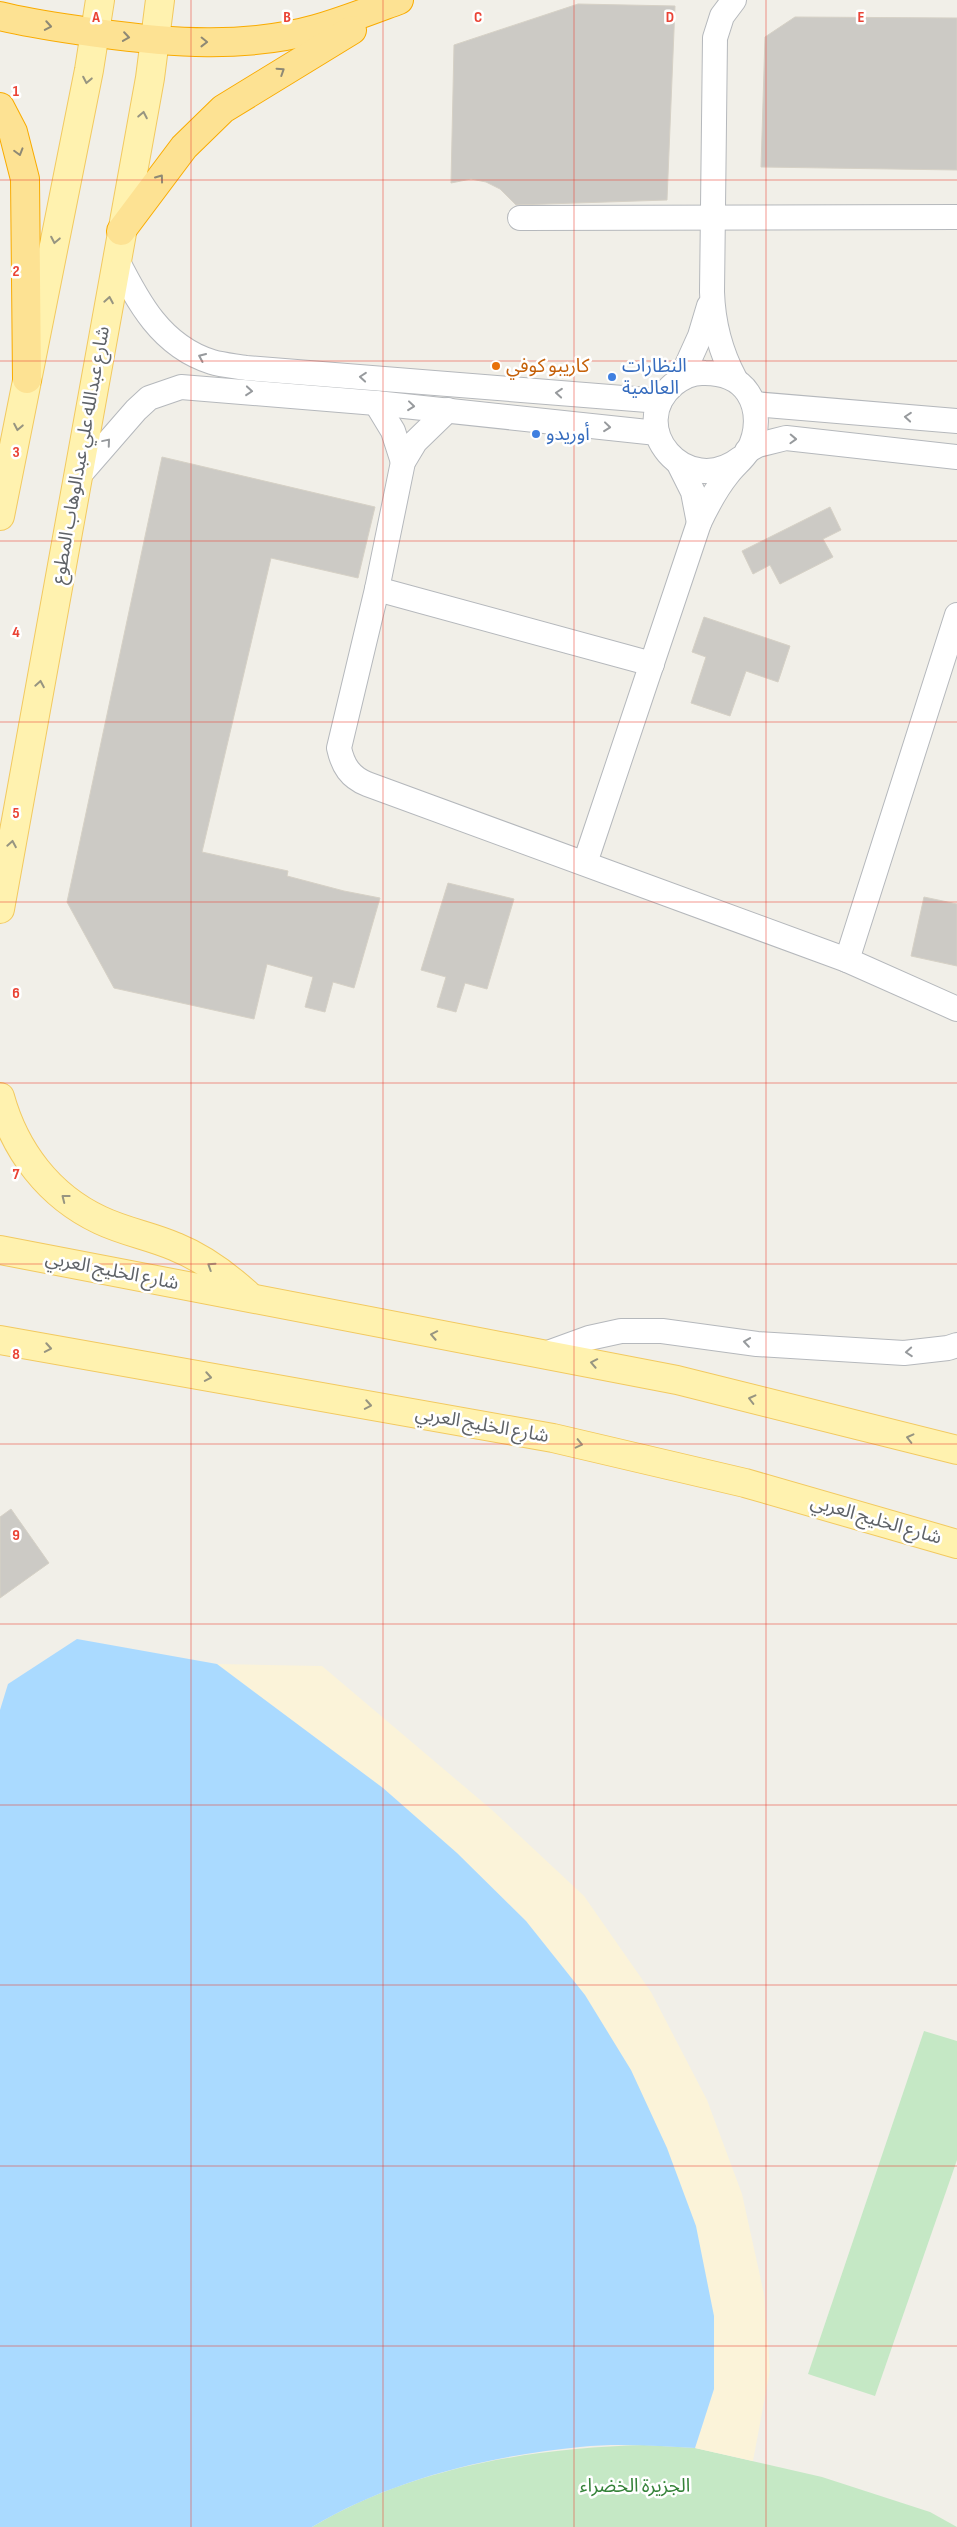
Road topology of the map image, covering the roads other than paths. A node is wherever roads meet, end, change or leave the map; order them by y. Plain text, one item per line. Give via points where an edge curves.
1 (100, 0) edge
2 (160, 0) edge
3 (399, 0) edge
4 (406, 0) edge
5 (734, 0) edge
6 (0, 16) edge
7 (96, 32) junction
8 (155, 41) junction
9 (0, 107) edge
10 (957, 217) edge
11 (520, 218) dead end
12 (714, 219) junction
13 (121, 231) junction
14 (116, 258) junction
15 (712, 292) junction
16 (681, 378) junction
17 (27, 379) junction
18 (735, 379) junction
19 (660, 401) junction
20 (376, 403) junction
21 (754, 404) junction
22 (448, 410) junction
23 (957, 421) edge
24 (657, 433) junction
25 (744, 455) junction
26 (957, 457) edge
27 (403, 462) junction
28 (679, 464) junction
29 (76, 479) junction
30 (0, 516) edge
31 (699, 523) junction
32 (377, 589) junction
33 (957, 615) edge
34 (652, 664) junction
35 (585, 863) junction
36 (0, 909) edge
37 (847, 960) junction
38 (957, 1009) edge
39 (0, 1097) edge
40 (0, 1250) edge
41 (249, 1296) junction
42 (0, 1340) edge
43 (957, 1345) edge
44 (545, 1354) junction
45 (957, 1450) edge
46 (957, 1544) edge

1 - 7 main road
2 - 8 main road, شارع عبدالله علي عبدالوهاب المطوع
8 -> 3 highway via 212,42 282,36 316,29
13 -> 4 highway via 184,147 223,109 316,50
5 - 12 street via 722,16 715,38
6 -> 7 highway via 56,28
7 -> 8 highway
7 -> 17 main road
13 -> 8 main road, شارع عبدالله علي عبدالوهاب المطوع
9 -> 17 highway via 13,132 25,178
10 - 12 street
11 - 12 street
12 - 15 street
13 - 14 main road, شارع عبدالله علي عبدالوهاب المطوع
19 -> 14 street via 246,368 211,361 181,348 155,325
29 -> 14 main road, شارع عبدالله علي عبدالوهاب المطوع
15 - 16 street via 700,336
15 - 18 street via 720,346
16 - 18 street via 695,372
16 - 19 street
17 -> 30 main road
18 - 21 street
19 - 24 street
20 -> 22 street
20 - 27 street via 393,431
29 -> 20 street via 123,423 149,398 181,387
23 -> 21 street
21 - 25 street via 756,428
22 -> 24 street
22 - 27 street via 415,442
24 - 28 street via 669,456
25 -> 26 street via 758,444 786,438
25 - 28 street via 732,465 711,472
25 - 31 street via 717,489
27 - 32 street
28 - 31 street via 693,492
36 -> 29 main road, شارع عبدالله علي عبدالوهاب المطوع
31 - 34 street
32 - 34 street
32 - 35 street via 339,748 350,774 367,784
33 - 37 street
34 - 35 street
35 - 37 street
37 - 38 street
41 -> 39 main road via 215,1267 195,1255 100,1220 65,1198 23,1153
40 - 41 main road, شارع الخليج العربي
44 -> 41 main road, شارع الخليج العربي
42 -> 46 main road, شارع الخليج العربي via 553,1438 745,1483
43 -> 44 street via 904,1353 757,1344 662,1331 621,1331 589,1338
45 -> 44 main road, شارع الخليج العربي via 677,1380

